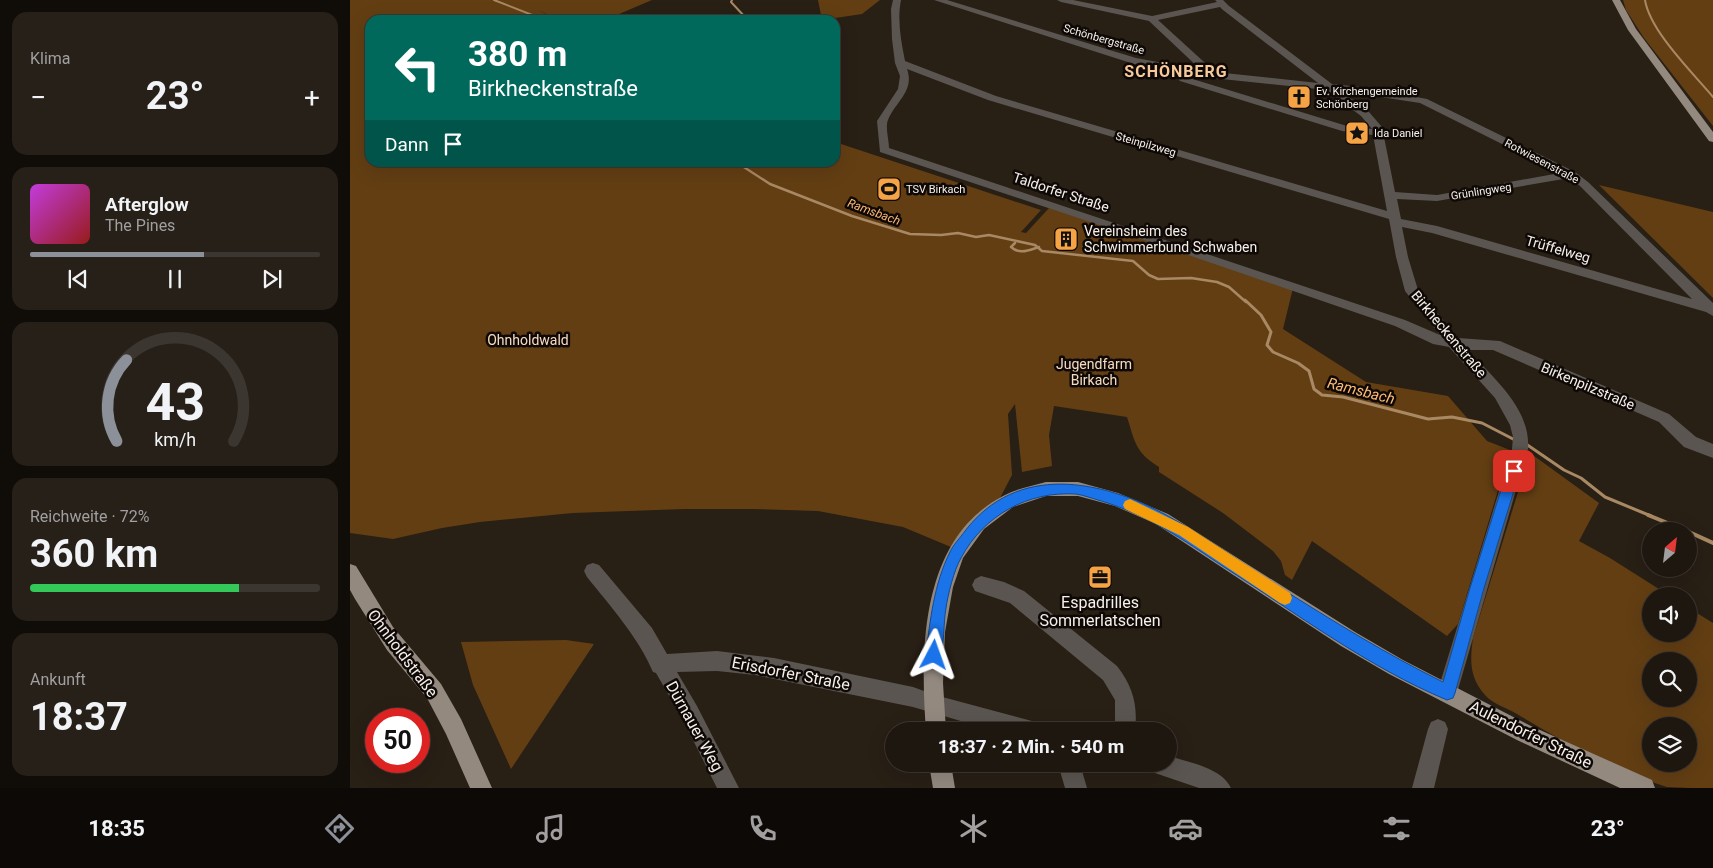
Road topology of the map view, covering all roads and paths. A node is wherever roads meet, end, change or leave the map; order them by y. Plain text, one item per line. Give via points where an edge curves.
1 (897, 0) edge
2 (938, 0) edge
3 (1061, 0) edge
4 (1616, 0) edge
5 (1220, 2) edge
6 (1152, 19) junction
7 (900, 63) junction
8 (1150, 69) dead end
9 (1212, 75) junction
10 (1328, 87) junction
11 (1379, 133) junction
12 (1713, 139) edge
13 (1571, 174) junction
14 (1391, 195) junction
15 (1395, 219) junction
16 (1712, 310) edge
17 (1455, 344) junction
18 (1713, 451) edge
19 (593, 571) dead end
20 (350, 572) edge
21 (981, 585) dead end
22 (660, 665) junction
23 (1447, 693) junction
24 (935, 706) junction
25 (936, 722) edge
26 (997, 722) edge
27 (1126, 722) edge
28 (1438, 729) dead end
29 (1177, 770) edge
30 (941, 772) edge
31 (1071, 772) edge
32 (481, 788) edge
33 (728, 788) edge
34 (944, 788) edge
35 (1076, 788) edge
36 (1220, 788) edge
37 (1423, 788) edge
38 (1644, 788) edge

1 - 7 street via 896,32
2 - 9 street, Schönbergstraße via 1134,61
3 - 6 street
4 - 12 main road via 1632,30
5 - 6 street
5 - 10 street, Birkheckenstraße
6 - 9 street
7 - 15 street, Steinpilzweg via 992,98
7 - 17 street, Taldorfer Straße via 905,76 903,89 882,121 884,150 1169,244
8 - 11 street via 1346,129
9 - 10 street, Schönbergstraße
10 - 11 street, Birkheckenstraße via 1365,114
10 - 13 street, Rotwiesenstraße via 1402,95 1423,101
11 - 14 street, Birkheckenstraße
13 - 14 street, Grünlingweg via 1437,198
13 - 16 street, Rotwiesenstraße
14 - 15 street, Birkheckenstraße
15 - 16 street, Trüffelweg
15 - 17 street, Birkheckenstraße via 1412,291
17 - 18 street, Birkenpilzstraße via 1488,344 1510,351 1664,418 1690,442
17 - 23 street, Birkheckenstraße via 1500,394 1518,424 1520,443
19 - 22 street via 644,635
20 - 32 main road, Ohnholdstraße via 385,633 434,691
21 - 27 street via 1016,598 1110,673 1128,706
22 - 24 street, Erisdorfer Straße via 684,660 754,664 913,698
22 - 33 street, Dürnauer Weg via 690,713
23 - 24 main road, Aulendorfer Straße via 1348,638 1162,519 1098,494 1062,488 1030,493 1007,502 978,524 955,554 940,601 935,632
23 - 38 main road, Aulendorfer Straße via 1524,733
24 - 25 main road, Aulendorfer Straße
24 - 26 street, Erisdorfer Straße
28 - 37 street
29 - 36 street
30 - 34 main road
31 - 35 street

